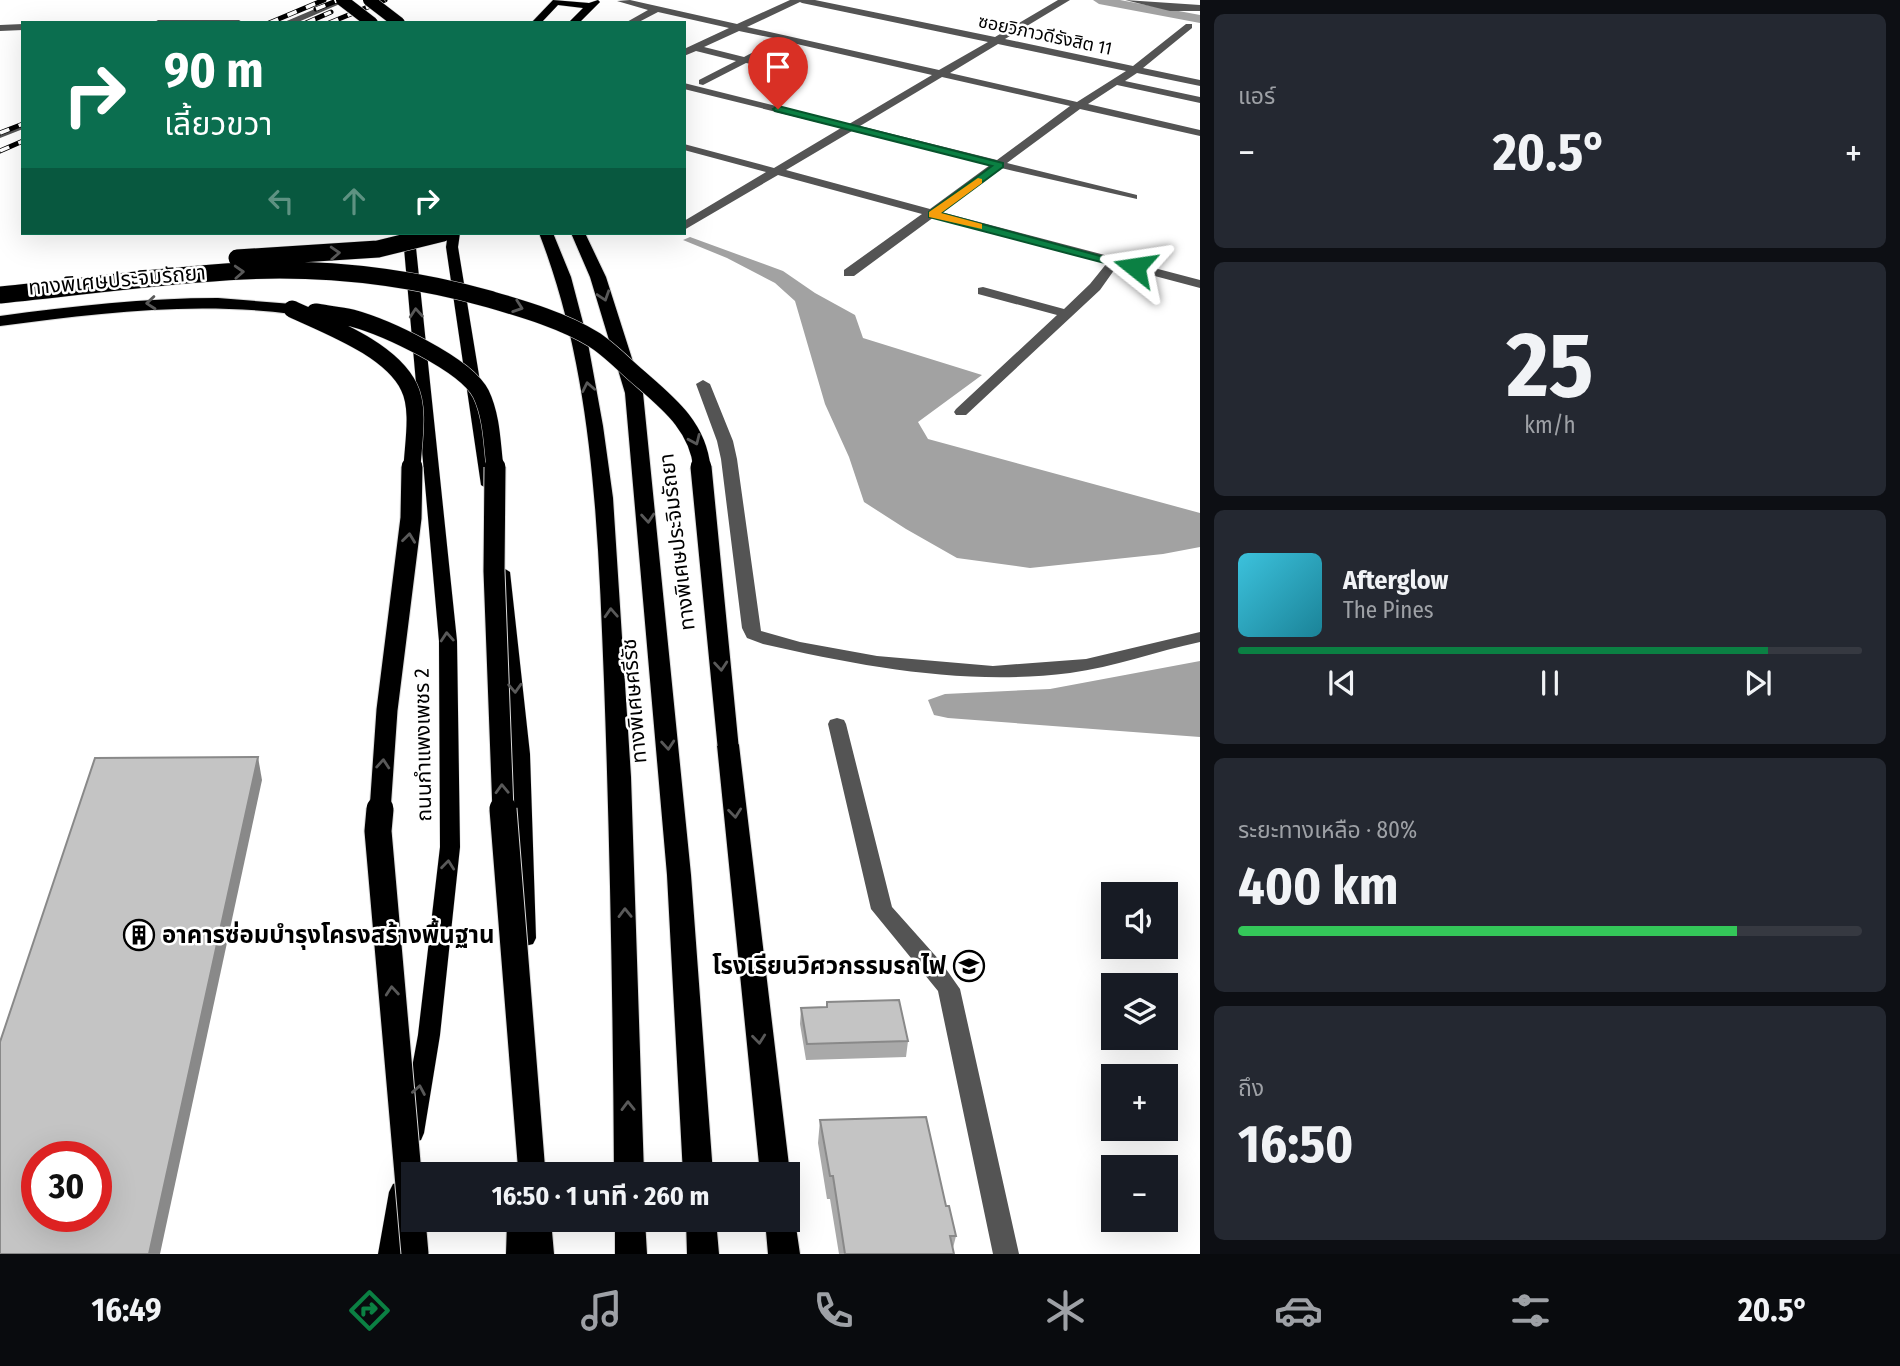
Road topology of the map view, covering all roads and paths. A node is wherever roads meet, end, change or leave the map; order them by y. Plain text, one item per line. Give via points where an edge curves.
1 (343, 0) edge
2 (369, 0) edge
3 (625, 0) edge
4 (799, 0) edge
5 (1065, 0) edge
6 (1129, 0) edge
7 (557, 1) edge
8 (594, 3) edge
9 (655, 5) edge
10 (688, 8) dead end
11 (1179, 8) junction
12 (1200, 8) edge
13 (1200, 15) edge
14 (292, 21) edge
15 (370, 21) edge
16 (396, 21) edge
17 (538, 21) edge
18 (575, 21) edge
19 (633, 21) edge
20 (1189, 26) dead end
21 (21, 27) edge
22 (0, 28) edge
23 (734, 28) junction
24 (784, 40) junction
25 (997, 41) junction
26 (695, 48) junction
27 (686, 52) edge
28 (744, 60) junction
29 (773, 67) dead end
30 (1136, 69) junction
31 (940, 75) junction
32 (703, 82) dead end
33 (1117, 82) junction
34 (1200, 83) edge
35 (686, 86) edge
36 (1200, 100) edge
37 (1079, 105) junction
38 (21, 118) edge
39 (21, 126) edge
40 (849, 127) junction
41 (1, 131) edge
42 (1200, 133) edge
43 (686, 148) edge
44 (1000, 165) junction
45 (773, 171) junction
46 (1133, 197) dead end
47 (932, 214) junction
48 (686, 225) edge
49 (413, 235) edge
50 (436, 235) edge
51 (453, 235) edge
52 (547, 235) edge
53 (579, 235) edge
54 (1114, 262) junction
55 (849, 273) dead end
56 (1200, 284) edge
57 (983, 291) dead end
58 (0, 294) edge
59 (292, 309) junction
60 (1067, 314) junction
61 (0, 321) edge
62 (703, 384) dead end
63 (961, 412) dead end
64 (1200, 637) edge
65 (837, 724) dead end
66 (522, 1162) edge
67 (532, 1162) edge
68 (629, 1162) edge
69 (697, 1162) edge
70 (774, 1162) edge
71 (520, 1232) edge
72 (537, 1232) edge
73 (630, 1232) edge
74 (702, 1232) edge
75 (781, 1232) edge
76 (391, 1254) edge
77 (415, 1254) edge
78 (519, 1254) edge
79 (538, 1254) edge
80 (631, 1254) edge
81 (703, 1254) edge
82 (784, 1254) edge
83 (1006, 1254) edge

1 - 14 street
1 - 15 highway, bridge
2 - 16 highway, bridge
3 - 9 street
4 - 23 street
4 - 25 street, ซอยวิภาวดีรังสิต 11
5 - 25 street
6 - 11 street
7 - 8 main road
7 - 17 main road
8 - 18 main road
9 - 10 street
9 - 19 street
9 - 23 street
11 - 12 street
11 - 13 street
20 - 30 street
21 - 22 street
23 - 24 street
23 - 26 street
24 - 28 street
24 - 31 street
25 - 30 street, ซอยวิภาวดีรังสิต 11
25 - 31 street
26 - 27 street
26 - 28 street
28 - 29 street
28 - 32 street
30 - 33 street
30 - 34 street, ซอยวิภาวดีรังสิต 11
31 - 37 street
31 - 40 street
33 - 36 street
33 - 37 street
35 - 40 street
37 - 42 street
37 - 44 street
38 - 41 street
39 - 41 street
40 - 44 street
40 - 45 street
43 - 45 street
44 - 46 street
44 - 47 street
45 - 47 street
45 - 48 street
47 - 54 street
47 - 55 street
76 -> 49 main road, ถนนกำแพงเพชร 2 via 429,1035 450,847 448,641 410,248
58 -> 50 highway, bridge via 177,264 377,249
51 -> 66 main road via 513,645 525,873
68 -> 52 highway, ทางพิเศษศรีรัช via 624,871 602,473 572,305
53 -> 69 highway, ทางพิเศษศรีรัช, bridge via 598,277 634,393 677,849
54 - 56 street
54 - 60 street
57 - 60 street
58 -> 70 highway, ทางพิเศษประจิมรัถยา, bridge via 243,271 379,276 452,289 527,310 593,339 641,377 688,425 700,451
59 -> 61 highway, ทางพิเศษประจิมรัถยา via 256,303 169,301
67 -> 59 highway, ทางพิเศษประจิมรัถยา, bridge via 503,822 494,571 496,477 489,415 480,392 458,368 352,318
77 -> 59 highway, bridge via 378,831 387,710 411,518 414,411 410,388 398,370 359,341
60 - 63 street
62 - 64 street via 729,459 753,634 936,670 981,673 1073,667
65 - 83 street via 883,909 949,989
71 - 78 main road
72 - 79 highway
73 - 80 highway
74 - 81 highway
75 - 82 highway

